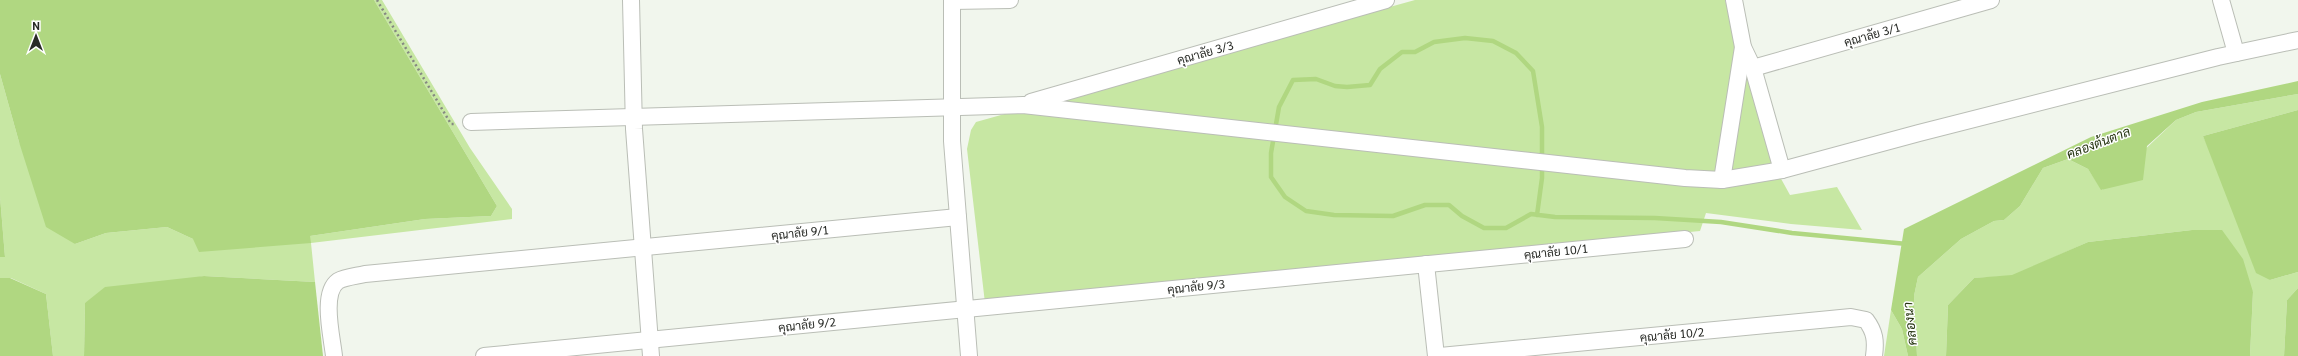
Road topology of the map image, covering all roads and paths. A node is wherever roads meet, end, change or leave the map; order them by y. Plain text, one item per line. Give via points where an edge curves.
1 (378, 0) edge
2 (631, 0) edge
3 (952, 0) edge
4 (1010, 0) edge
5 (1386, 0) edge
6 (1734, 0) edge
7 (1991, 0) edge
8 (2221, 0) edge
9 (2298, 40) edge
10 (1743, 47) junction
11 (2236, 53) junction
12 (1753, 68) junction
13 (1023, 105) junction
14 (952, 106) junction
15 (633, 118) junction
16 (471, 122) joint
17 (1782, 170) junction
18 (1722, 180) junction
19 (958, 217) junction
20 (1685, 239) dead end
21 (643, 248) junction
22 (1426, 264) junction
23 (965, 309) junction
24 (650, 340) junction
25 (334, 356) edge
26 (484, 356) edge
27 (651, 356) edge
28 (969, 356) edge
29 (1436, 356) edge
30 (1440, 356) edge
31 (1874, 356) edge

1 - 16 path via 451,124
2 - 15 street
3 - 4 street
3 - 14 street
5 - 13 street, คุณาลัย 3/3
6 - 10 street
7 - 12 street, คุณาลัย 3/1
8 - 11 street
9 - 11 street
10 - 12 street
10 - 18 street
11 - 17 street
12 - 17 street
13 - 14 street
13 - 18 street
14 - 15 street
14 - 19 street
15 - 16 street
15 - 21 street
17 - 18 street
19 - 21 street, คุณาลัย 9/1
19 - 23 street
20 - 22 street, คุณาลัย 10/1
21 - 24 street
21 - 25 street, คุณาลัย 9/1 via 365,274 339,281 331,288 328,300
22 - 23 street, คุณาลัย 9/3
22 - 29 street
23 - 24 street, คุณาลัย 9/2
23 - 28 street
24 - 26 street, คุณาลัย 9/2
24 - 27 street
30 - 31 street, คุณาลัย 10/2 via 1850,317 1866,320 1871,326 1876,344

